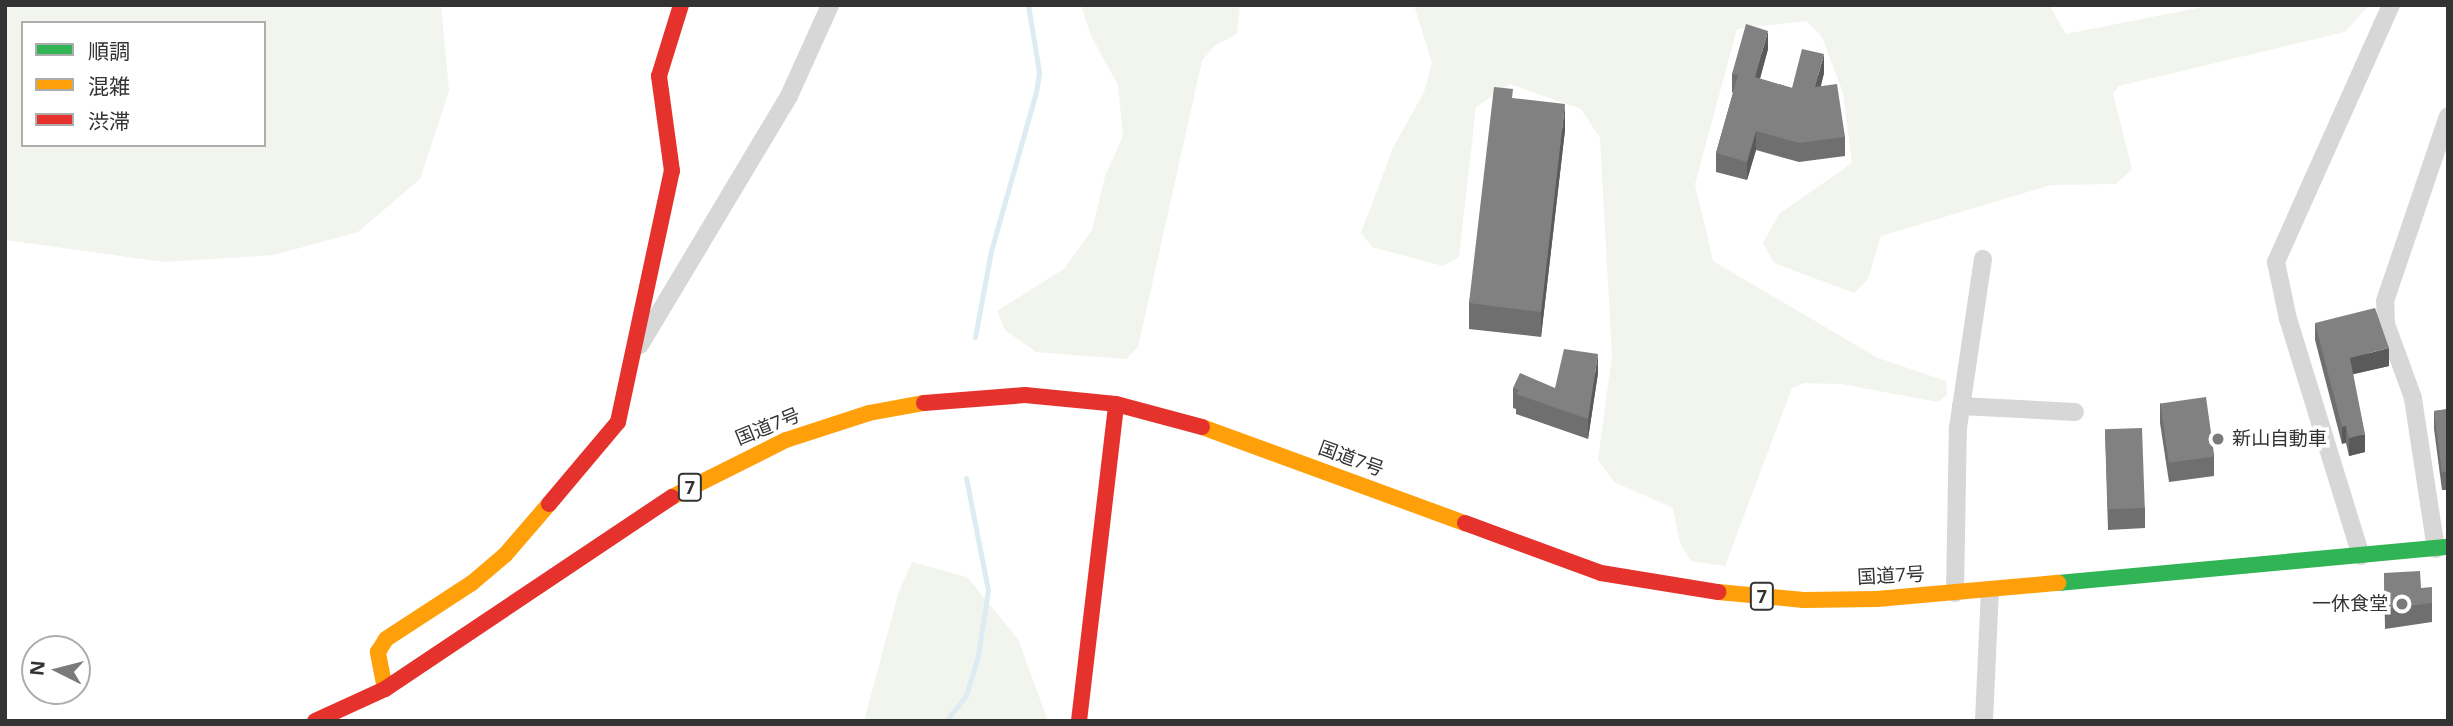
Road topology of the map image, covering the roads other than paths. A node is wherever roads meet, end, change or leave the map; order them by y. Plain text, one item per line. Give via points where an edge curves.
1 (681, 5) edge
2 (830, 5) edge
3 (2391, 5) edge
4 (2448, 116) edge
5 (1983, 259) dead end
6 (636, 351) junction
7 (1116, 404) junction
8 (1961, 406) junction
9 (2076, 412) dead end
10 (2442, 548) edge
11 (2361, 556) junction
12 (1990, 591) junction
13 (1955, 593) junction
14 (385, 688) junction
15 (315, 721) edge
16 (1079, 721) edge
17 (1984, 721) edge

1 - 6 main road via 659,76 672,171
2 - 6 street via 789,96
3 - 11 street via 2276,262 2288,319
4 - 10 street via 2385,301 2386,324 2413,397
5 - 8 street
6 - 14 main road via 618,422 545,512 472,583 386,639 378,652
7 - 13 main road, 国道7号 / 7 via 1184,420 1601,573 1709,592 1804,600
7 - 14 main road, 国道7号 / 7 via 1025,395 938,401 869,413 786,440 659,504
7 - 16 main road
8 - 9 street
8 - 13 street
10 - 11 main road, 国道7号 / 7
11 - 12 main road, 国道7号 / 7
12 - 13 main road, 国道7号 / 7
12 - 17 street
14 - 15 main road, 国道7号 / 7

